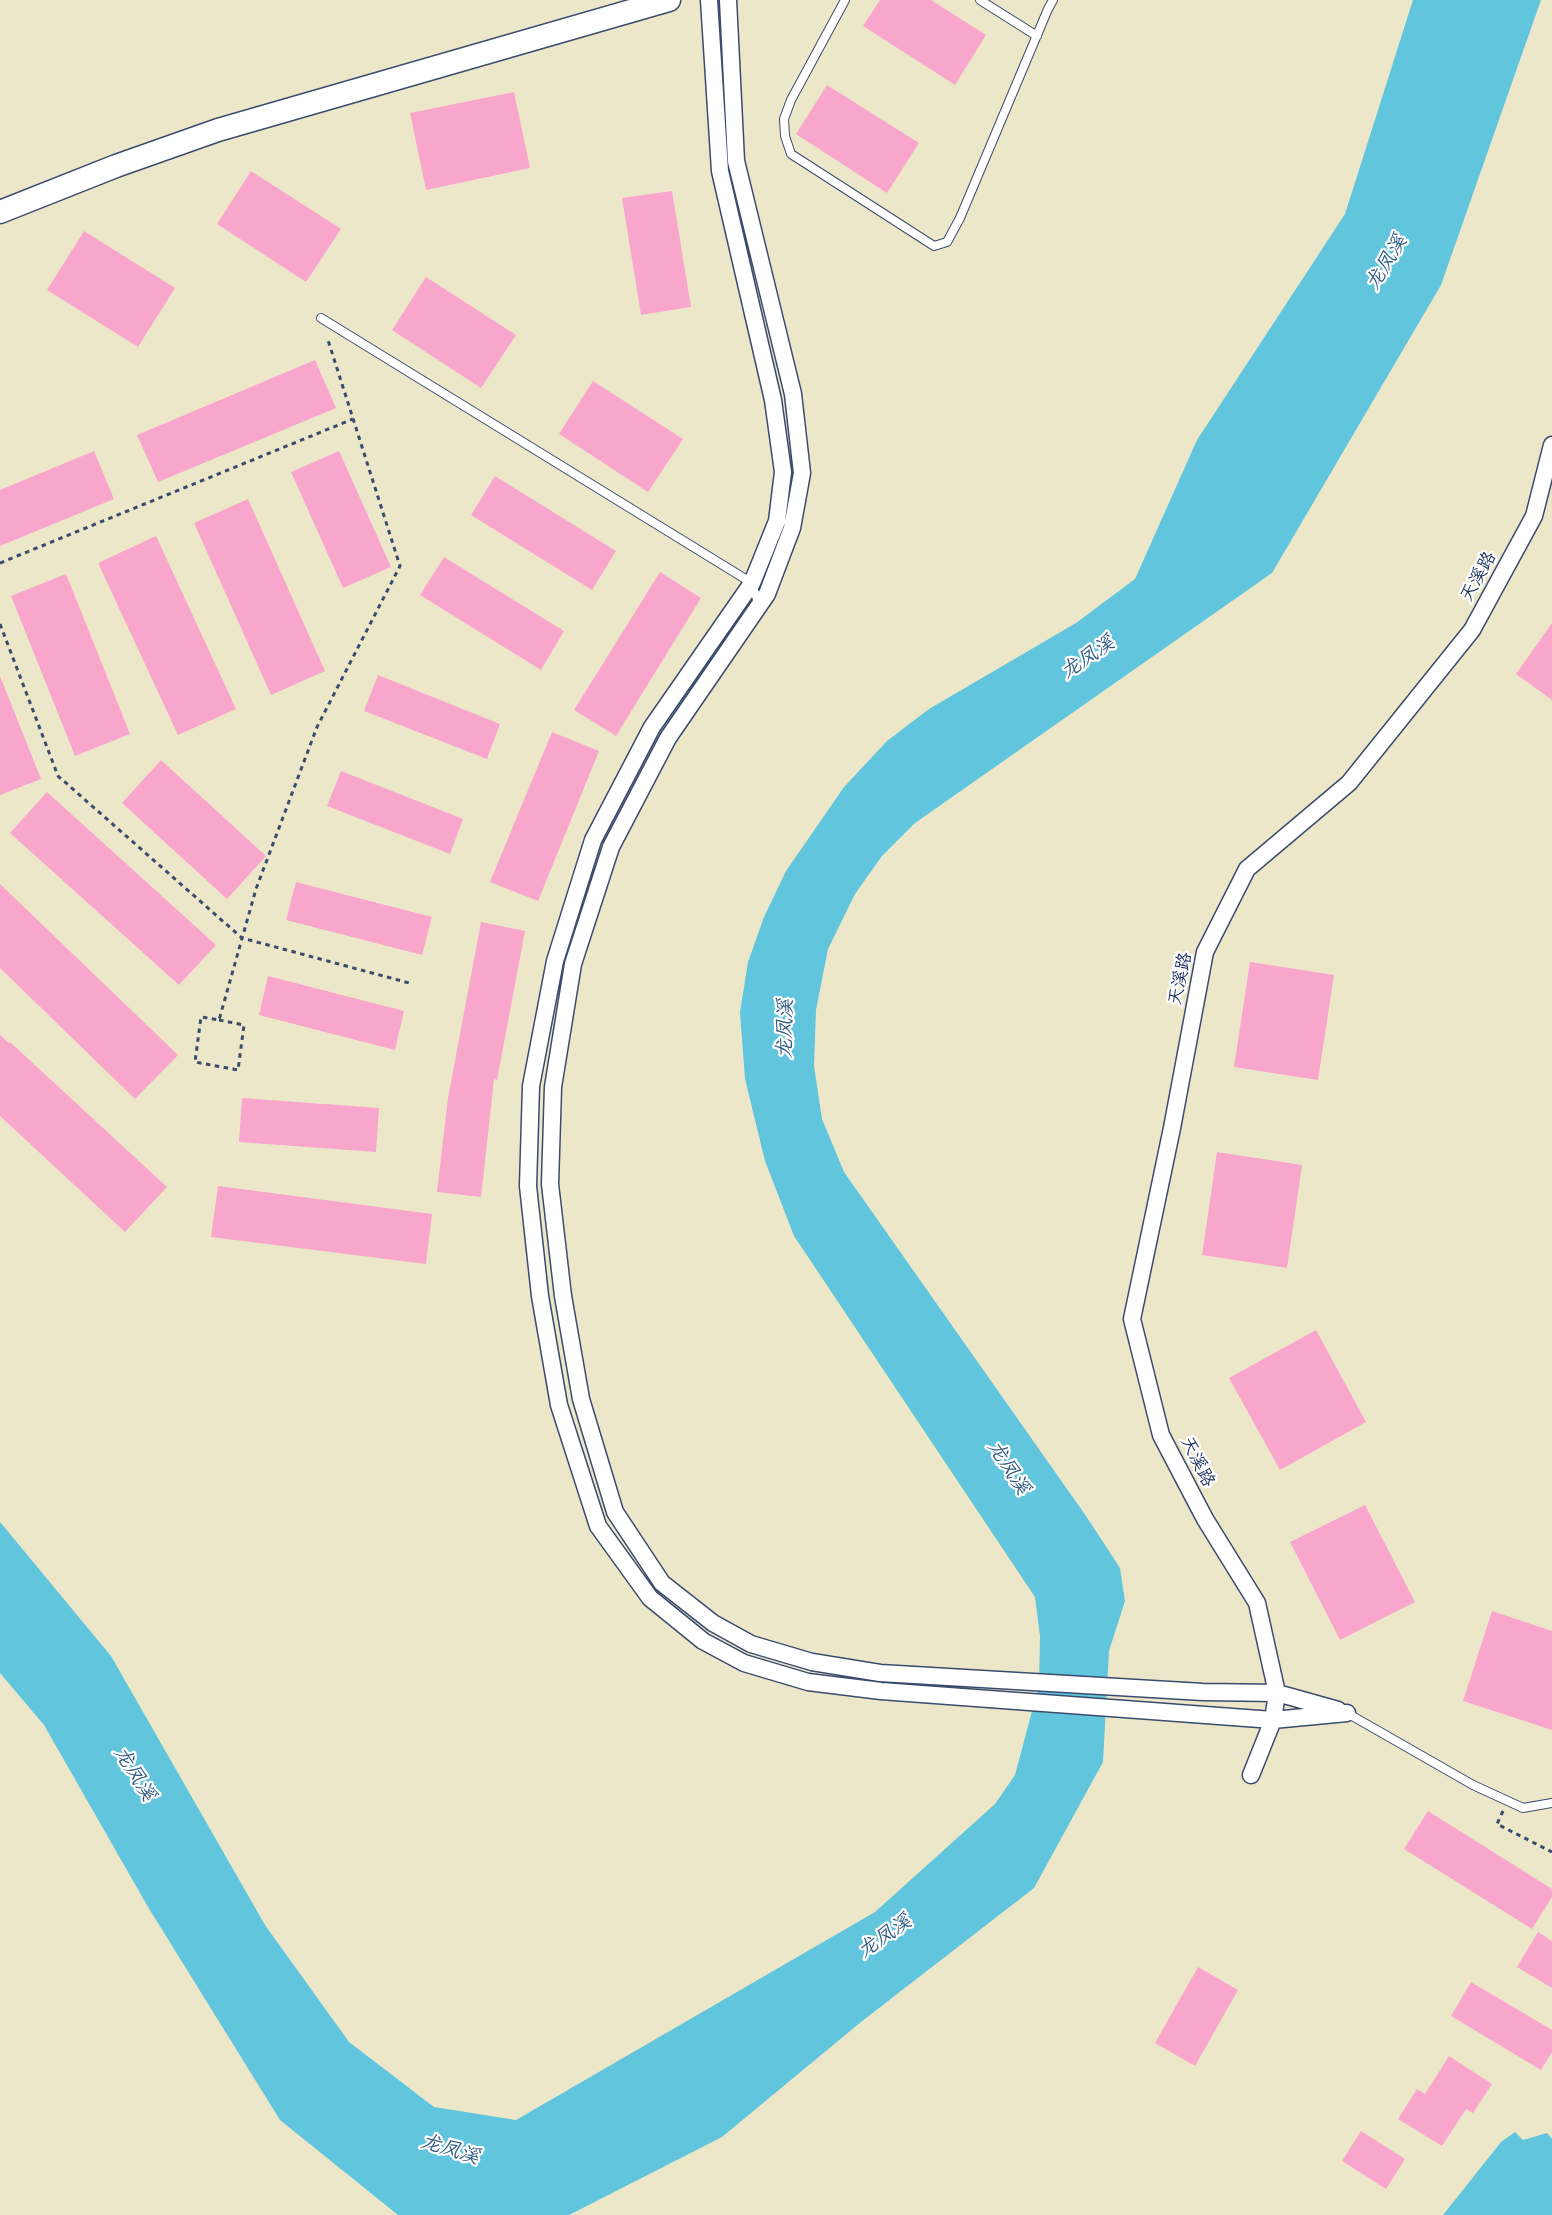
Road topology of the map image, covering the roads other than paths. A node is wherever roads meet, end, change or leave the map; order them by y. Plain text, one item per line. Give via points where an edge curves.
1 (669, 0) edge
2 (709, 0) edge
3 (728, 0) edge
4 (845, 0) edge
5 (980, 0) edge
6 (1053, 0) edge
7 (1036, 36) junction
8 (0, 212) edge
9 (321, 318) road end
10 (1552, 445) edge
11 (774, 576) junction
12 (752, 583) junction
13 (759, 606) junction
14 (1277, 1693) junction
15 (1347, 1713) junction
16 (1274, 1720) junction
17 (1251, 1775) dead end
18 (1552, 1803) edge

1 - 8 street via 218,130
2 - 12 street via 720,171 774,400 783,472 777,521
3 - 11 street via 736,161 793,394 802,473 792,528
4 - 7 lane via 783,119 791,154 934,246 947,242 960,218
5 - 7 lane
6 - 7 lane
9 - 12 lane
10 - 14 street, 天溪路 via 1534,516 1472,630 1349,783 1247,869 1205,952 1132,1319 1161,1434 1205,1519 1257,1603
11 - 12 lane
11 - 13 street
12 - 13 lane
12 - 16 street via 652,728 593,840 555,961 531,1086 528,1186 540,1296 559,1405 598,1526 650,1598 703,1641 744,1663 808,1682 880,1691
13 - 14 street via 668,738 611,847 573,964 553,1087 550,1184 563,1296 580,1399 615,1512 662,1583 713,1623 752,1644 812,1662 880,1673
14 - 15 street
14 - 16 street, 天溪路
15 - 16 street
15 - 18 lane via 1473,1785 1523,1808
16 - 17 street, 天溪路

